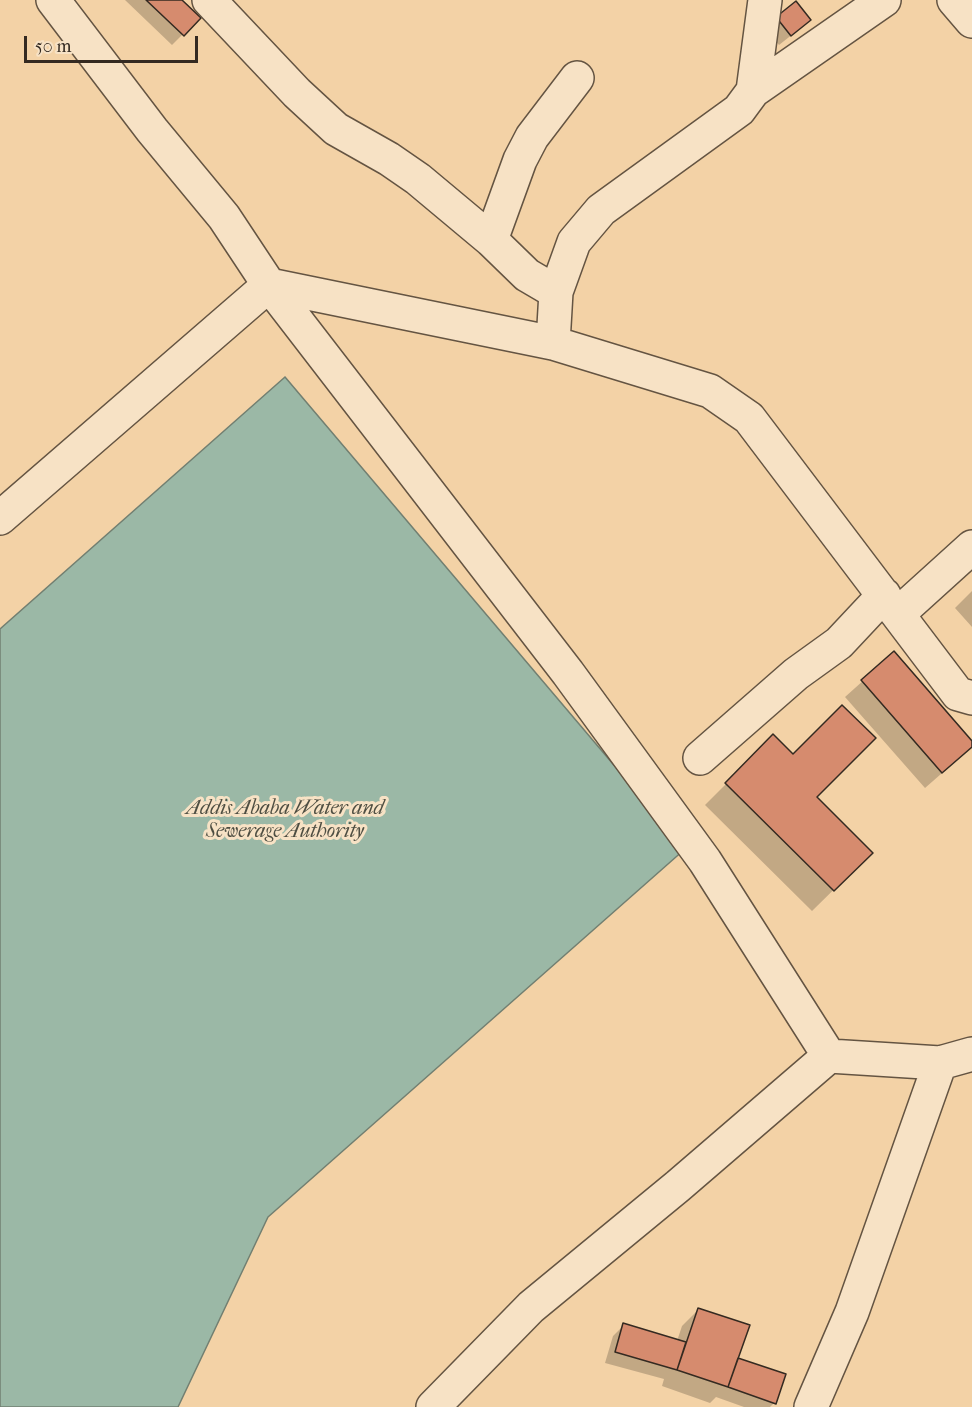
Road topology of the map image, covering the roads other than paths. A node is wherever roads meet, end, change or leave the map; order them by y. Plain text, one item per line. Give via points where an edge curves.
1 (53, 0) edge
2 (208, 0) edge
3 (765, 0) edge
4 (884, 0) edge
5 (954, 0) edge
6 (972, 21) edge
7 (577, 78) dead end
8 (753, 91) junction
9 (491, 240) junction
10 (269, 285) junction
11 (556, 292) junction
12 (554, 343) junction
13 (0, 518) edge
14 (972, 547) edge
15 (891, 605) junction
16 (972, 698) edge
17 (700, 758) dead end
18 (972, 1054) edge
19 (829, 1056) junction
20 (940, 1063) junction
21 (433, 1407) edge
22 (811, 1407) edge

1 - 10 street via 224,217
2 - 9 street via 336,129 418,179
3 - 8 street
4 - 8 street
5 - 6 street
7 - 9 street via 532,137
8 - 11 street via 739,110 601,210 574,242
9 - 11 street via 527,275
10 - 12 street
10 - 13 street
10 - 19 street via 568,673 705,861
11 - 12 street
12 - 15 street via 710,391 749,418
14 - 15 street
15 - 16 street via 958,694
15 - 17 street via 796,674
18 - 20 street
19 - 20 street
19 - 21 street via 531,1307
20 - 22 street via 852,1312

